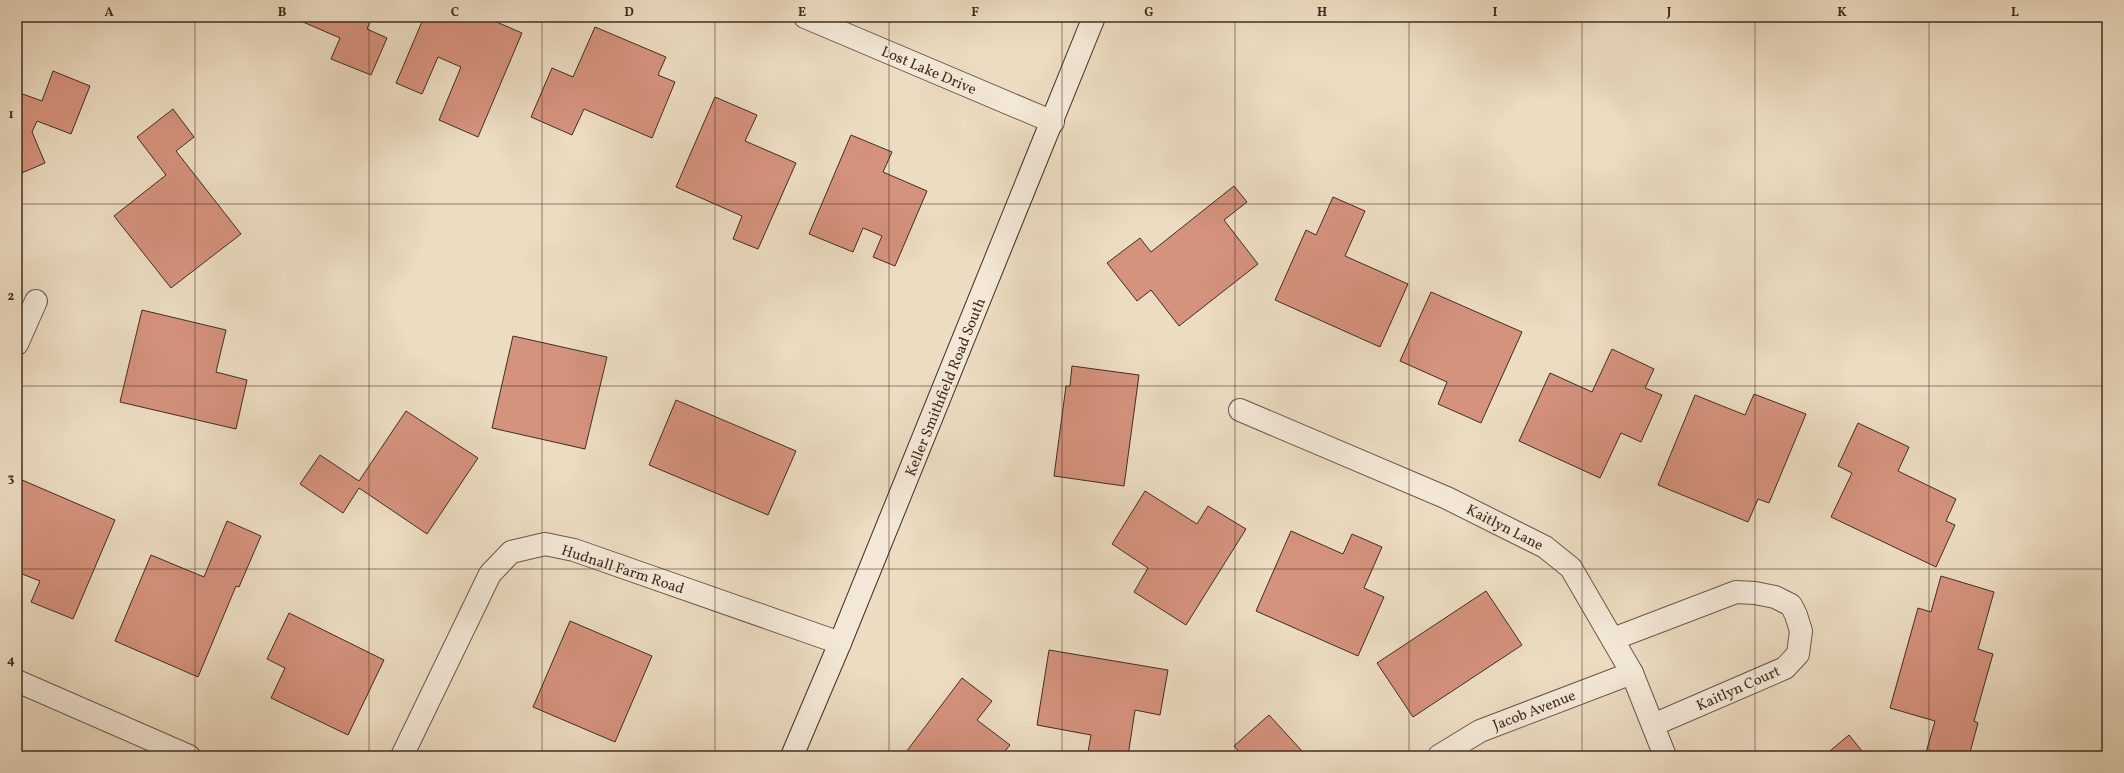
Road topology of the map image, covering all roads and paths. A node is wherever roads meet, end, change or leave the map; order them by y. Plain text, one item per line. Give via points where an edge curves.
1 (805, 17) edge
2 (1094, 17) edge
3 (1053, 122) junction
4 (36, 301) dead end
5 (17, 344) edge
6 (1240, 410) dead end
7 (1613, 639) junction
8 (840, 643) junction
9 (1632, 673) junction
10 (17, 681) edge
11 (1653, 725) junction
12 (189, 756) edge
13 (402, 756) edge
14 (792, 756) edge
15 (1439, 756) edge
16 (1665, 756) edge

1 - 3 street, Lost Lake Drive
2 - 3 street, Keller Smithfield Road South
3 - 8 street, Keller Smithfield Road South
4 - 5 street
6 - 7 street, Kaitlyn Lane via 1447,498 1545,547 1572,568
7 - 9 street, Kaitlyn Lane
7 - 11 street, Kaitlyn Court via 1736,592 1775,597 1791,605 1796,615 1800,631 1798,654 1785,668
8 - 13 street, Hudnall Farm Road via 574,550 545,544 511,552 490,574
8 - 14 street, Keller Smithfield Road South
9 - 11 street, Kaitlyn Lane
9 - 15 street, Jacob Avenue via 1480,731
10 - 12 street
11 - 16 street, Kaitlyn Lane

